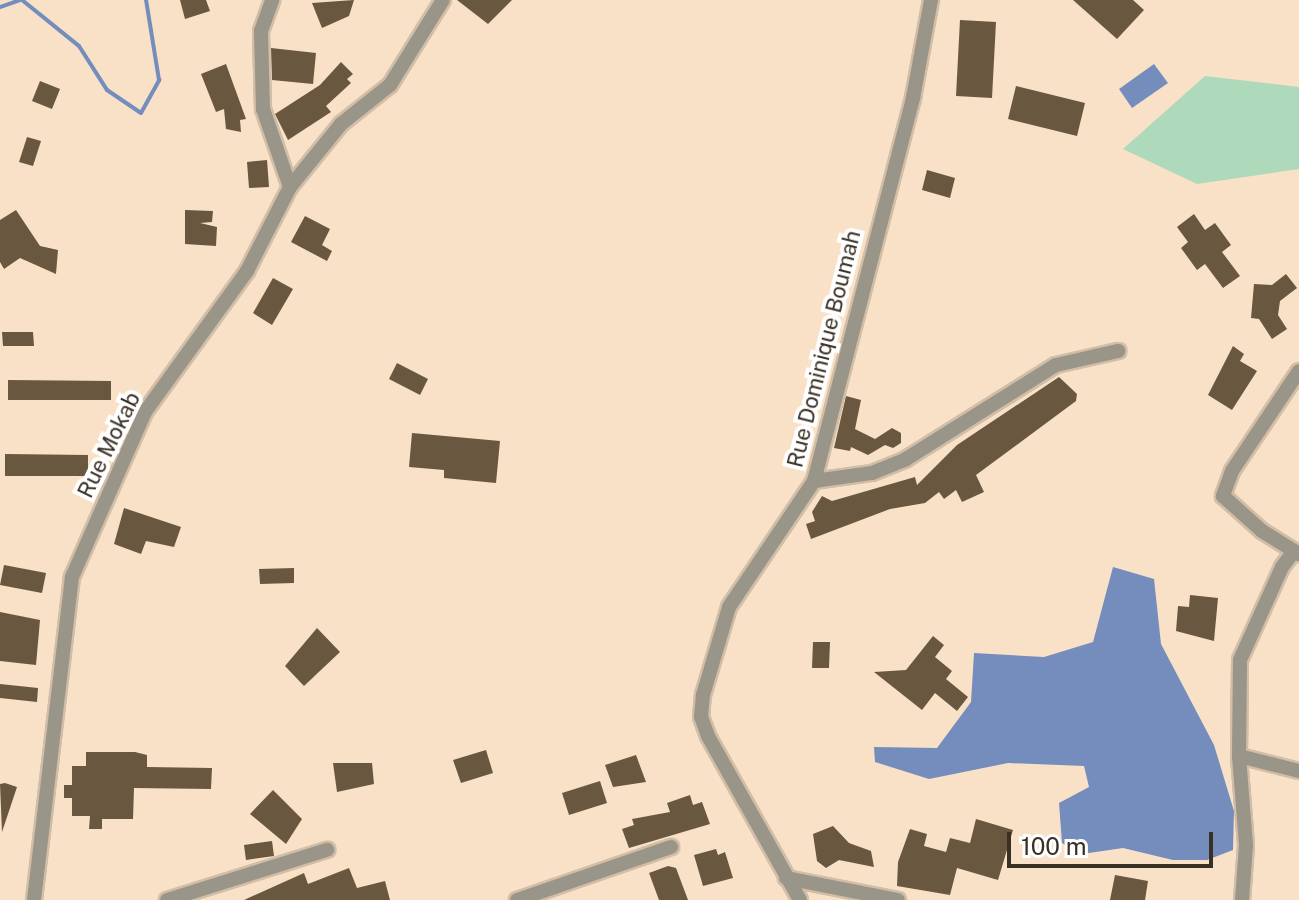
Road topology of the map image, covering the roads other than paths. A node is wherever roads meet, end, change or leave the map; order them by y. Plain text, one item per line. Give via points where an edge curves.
1 (272, 0) edge
2 (443, 0) edge
3 (931, 0) edge
4 (290, 187) junction
5 (1118, 351) dead end
6 (1299, 371) edge
7 (814, 481) junction
8 (1297, 552) edge
9 (1239, 756) junction
10 (1299, 771) edge
11 (671, 847) dead end
12 (327, 850) dead end
13 (786, 878) junction
14 (34, 900) edge
15 (167, 900) edge
16 (517, 900) edge
17 (800, 900) edge
18 (898, 900) edge
19 (1242, 900) edge

1 - 4 street via 261,31 263,109
2 - 4 street, Rue Mokab via 390,85 341,124
3 - 7 street, Rue Dominique Boumah via 913,98
4 - 14 street, Rue Mokab via 247,271 145,412 72,577
5 - 7 street via 1056,365 906,459 872,473
6 - 8 street via 1232,471 1223,496 1225,504
7 - 13 street, Rue Dominique Boumah via 729,607 705,680 701,717
8 - 9 street via 1282,567 1240,660
9 - 10 street
9 - 19 street via 1246,845
11 - 16 street
12 - 15 street
13 - 17 street, Rue Dominique Boumah
13 - 18 street

